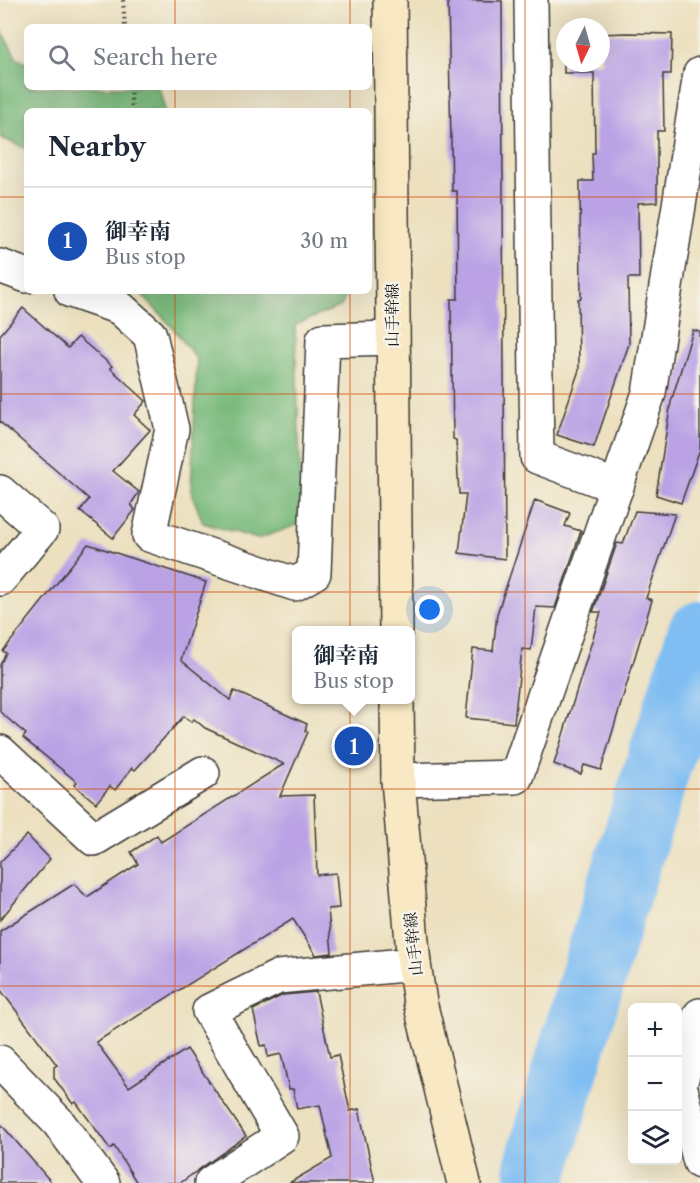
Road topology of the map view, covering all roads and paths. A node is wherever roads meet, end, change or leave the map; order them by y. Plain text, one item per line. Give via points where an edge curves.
1 (123, 0) edge
2 (390, 0) edge
3 (531, 0) edge
4 (125, 24) edge
5 (700, 74) edge
6 (130, 90) edge
7 (132, 108) edge
8 (0, 266) edge
9 (24, 275) edge
10 (80, 294) edge
11 (392, 338) junction
12 (617, 487) junction
13 (0, 492) edge
14 (0, 579) edge
15 (396, 626) edge
16 (397, 704) edge
17 (0, 753) edge
18 (203, 773) dead end
19 (398, 780) junction
20 (414, 964) junction
21 (700, 1016) edge
22 (0, 1062) edge
23 (700, 1162) edge
24 (103, 1183) edge
25 (211, 1183) edge
26 (464, 1183) edge

1 - 4 path
2 - 11 main road, 山手幹線
3 - 12 street via 537,457
5 - 12 street via 649,393
6 - 7 path
8 - 9 street
10 - 11 street via 120,308 150,335 172,429 149,535 295,584 314,573 322,340
11 - 15 main road, 山手幹線
12 - 19 street via 516,777
13 - 14 street via 42,529
16 - 19 main road, 山手幹線
17 - 18 street via 94,839
19 - 20 main road, 山手幹線
20 - 25 street via 278,977 209,1011 282,1136
20 - 26 main road, 山手幹線
21 - 23 street via 680,1085
22 - 24 street via 58,1122

